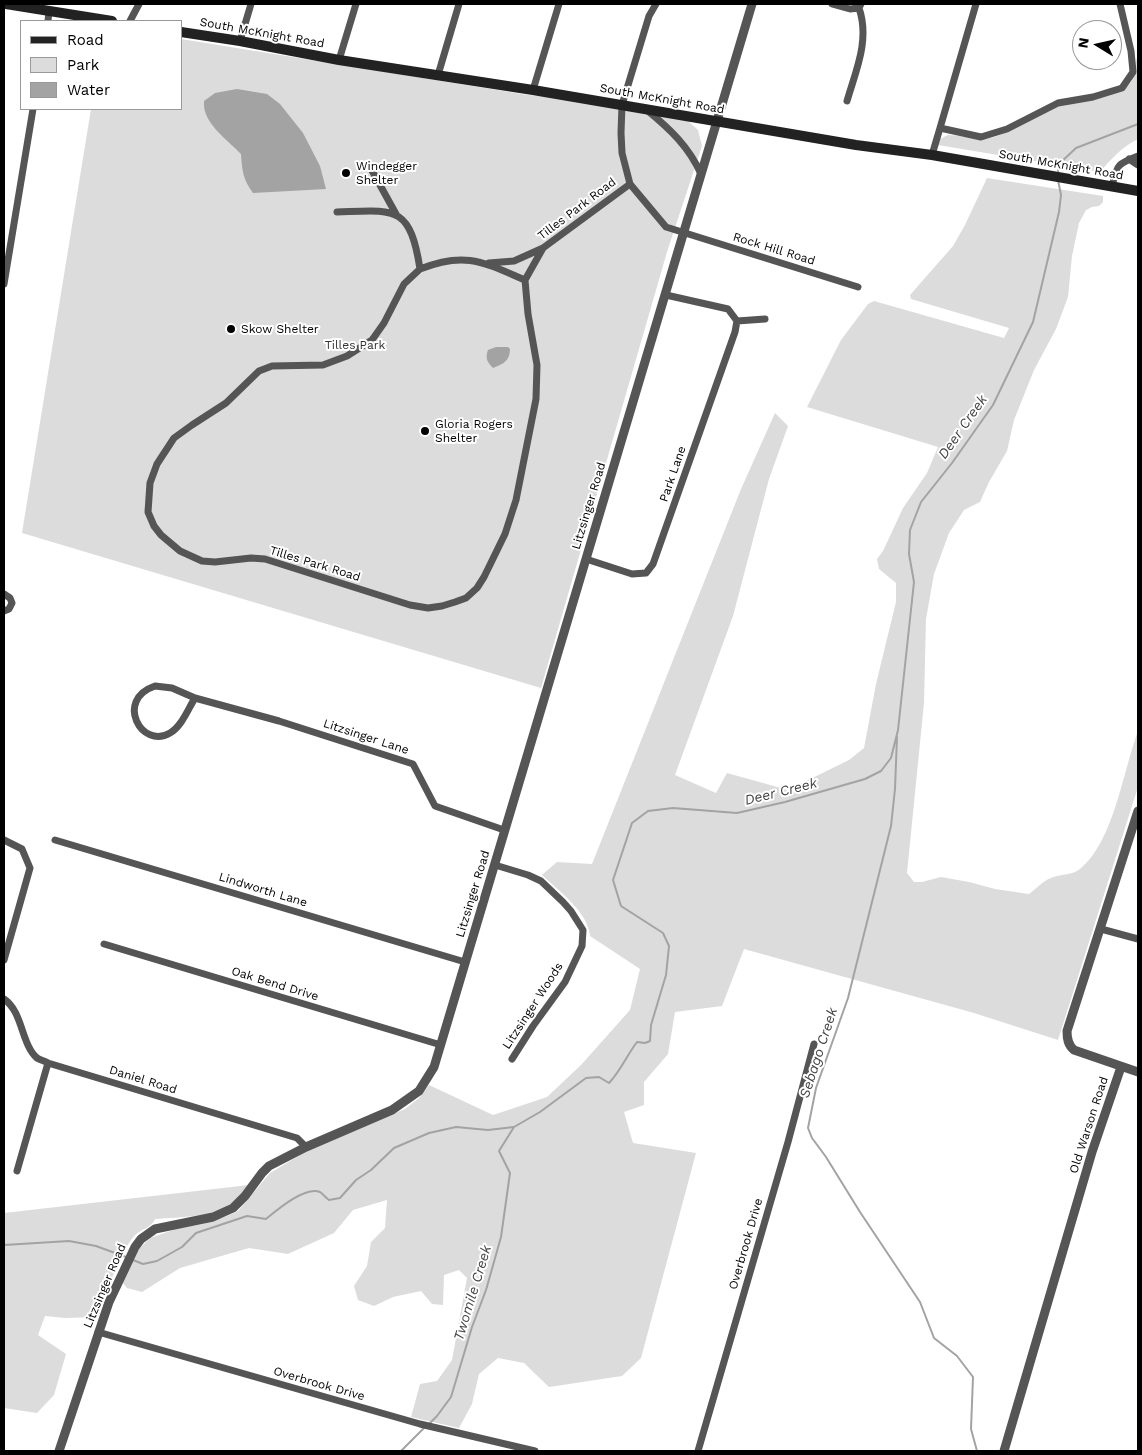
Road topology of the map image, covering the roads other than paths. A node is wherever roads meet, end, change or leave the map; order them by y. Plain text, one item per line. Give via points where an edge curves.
1 (6, 4) edge
2 (139, 4) edge
3 (251, 4) edge
4 (356, 4) edge
5 (459, 4) edge
6 (559, 4) edge
7 (656, 4) edge
8 (752, 4) edge
9 (832, 4) edge
10 (976, 4) edge
11 (1120, 4) edge
12 (860, 6) edge
13 (49, 16) edge
14 (99, 20) edge
15 (131, 20) edge
16 (182, 32) edge
17 (240, 41) junction
18 (339, 60) junction
19 (438, 75) junction
20 (534, 90) junction
21 (847, 101) dead end
22 (622, 105) junction
23 (645, 109) junction
24 (33, 110) edge
25 (717, 122) junction
26 (940, 128) junction
27 (932, 155) junction
28 (1138, 156) edge
29 (1129, 159) junction
30 (1138, 164) edge
31 (370, 167) dead end
32 (701, 174) junction
33 (630, 184) junction
34 (1112, 186) junction
35 (1138, 190) edge
36 (337, 212) dead end
37 (396, 214) junction
38 (683, 234) junction
39 (543, 248) junction
40 (485, 263) junction
41 (420, 269) junction
42 (525, 280) junction
43 (4, 284) edge
44 (858, 287) dead end
45 (666, 295) junction
46 (765, 319) dead end
47 (737, 321) junction
48 (586, 559) junction
49 (4, 594) edge
50 (4, 612) edge
51 (196, 698) junction
52 (1138, 811) edge
53 (504, 830) junction
54 (4, 840) edge
55 (55, 840) dead end
56 (495, 865) junction
57 (1101, 928) junction
58 (1138, 939) edge
59 (104, 944) dead end
60 (4, 960) edge
61 (465, 962) junction
62 (4, 999) edge
63 (814, 1044) dead end
64 (440, 1045) junction
65 (512, 1059) dead end
66 (48, 1063) junction
67 (1121, 1067) junction
68 (1138, 1072) edge
69 (306, 1146) junction
70 (17, 1171) dead end
71 (98, 1332) junction
72 (59, 1451) edge
73 (535, 1451) edge
74 (698, 1451) edge
75 (1004, 1451) edge

1 - 13 main road
2 - 15 street
3 - 17 street
4 - 18 street
5 - 19 street
6 - 20 street
7 - 22 street, Tilles Park Road via 649,16
8 - 25 street, Litzsinger Road
9 - 12 street via 850,9
10 - 26 street
11 - 26 street via 1132,51 1133,72 1122,88 1058,103 1007,129 981,137
12 - 21 street via 864,39
13 - 14 main road
16 - 17 main road, South McKnight Road
17 - 18 main road, South McKnight Road
18 - 19 main road, South McKnight Road
19 - 20 main road, South McKnight Road
20 - 22 main road, South McKnight Road
22 - 23 main road, South McKnight Road
22 - 33 street, Tilles Park Road via 622,152
23 - 25 main road, South McKnight Road
23 - 32 street via 682,141
24 - 43 street
25 - 27 main road, South McKnight Road
25 - 32 street, Litzsinger Road
26 - 27 street
27 - 34 main road, South McKnight Road
28 - 29 street
29 - 30 street
29 - 34 street via 1117,168
31 - 37 street
32 - 38 street, Litzsinger Road
33 - 38 street, Tilles Park Road via 666,227
33 - 39 street, Tilles Park Road
34 - 35 main road, South McKnight Road
36 - 37 street
37 - 41 street via 406,222
38 - 44 street, Rock Hill Road
38 - 45 street, Litzsinger Road
39 - 40 street via 514,261
39 - 42 street, Tilles Park Road
40 - 41 street, Tilles Park Road via 461,259 439,261
40 - 42 street, Tilles Park Road
41 - 42 street, Tilles Park Road via 404,284 372,340 323,366 272,366 259,371 226,403 174,438 157,464 150,483 148,512 161,535 180,551 202,561 265,559 410,605 428,608 466,598 484,577 505,534 516,500 536,399 537,365
45 - 47 street via 728,309
45 - 48 street, Litzsinger Road
46 - 47 street
47 - 48 street, Park Lane via 647,576
48 - 53 street, Litzsinger Road
49 - 50 street via 12,603
51 - 51 street, Litzsinger Lane via 165,686 147,688 135,702 135,720 139,727 152,735 169,734
51 - 53 street, Litzsinger Lane via 413,764 435,806
52 - 57 street, Old Warson Road
53 - 56 street, Litzsinger Road
54 - 60 street via 22,849 30,868
55 - 61 street, Lindworth Lane
56 - 61 street, Litzsinger Road
56 - 65 street, Litzsinger Woods via 540,881 572,911 583,930 582,946 565,982
57 - 58 street
57 - 67 street, Old Warson Road via 1067,1037 1074,1050
59 - 64 street, Oak Bend Drive
61 - 64 street, Litzsinger Road
62 - 66 street, Daniel Road via 12,1007 31,1050
63 - 74 street, Overbrook Drive
64 - 69 street, Litzsinger Road via 434,1067 419,1091 392,1110
66 - 69 street, Daniel Road via 297,1138
66 - 70 street
67 - 68 street
67 - 75 street, Old Warson Road via 1092,1152
69 - 71 street, Litzsinger Road via 269,1166 233,1208 213,1217 155,1229 144,1236 118,1280
71 - 72 street, Litzsinger Road
71 - 73 street, Overbrook Drive via 437,1429

